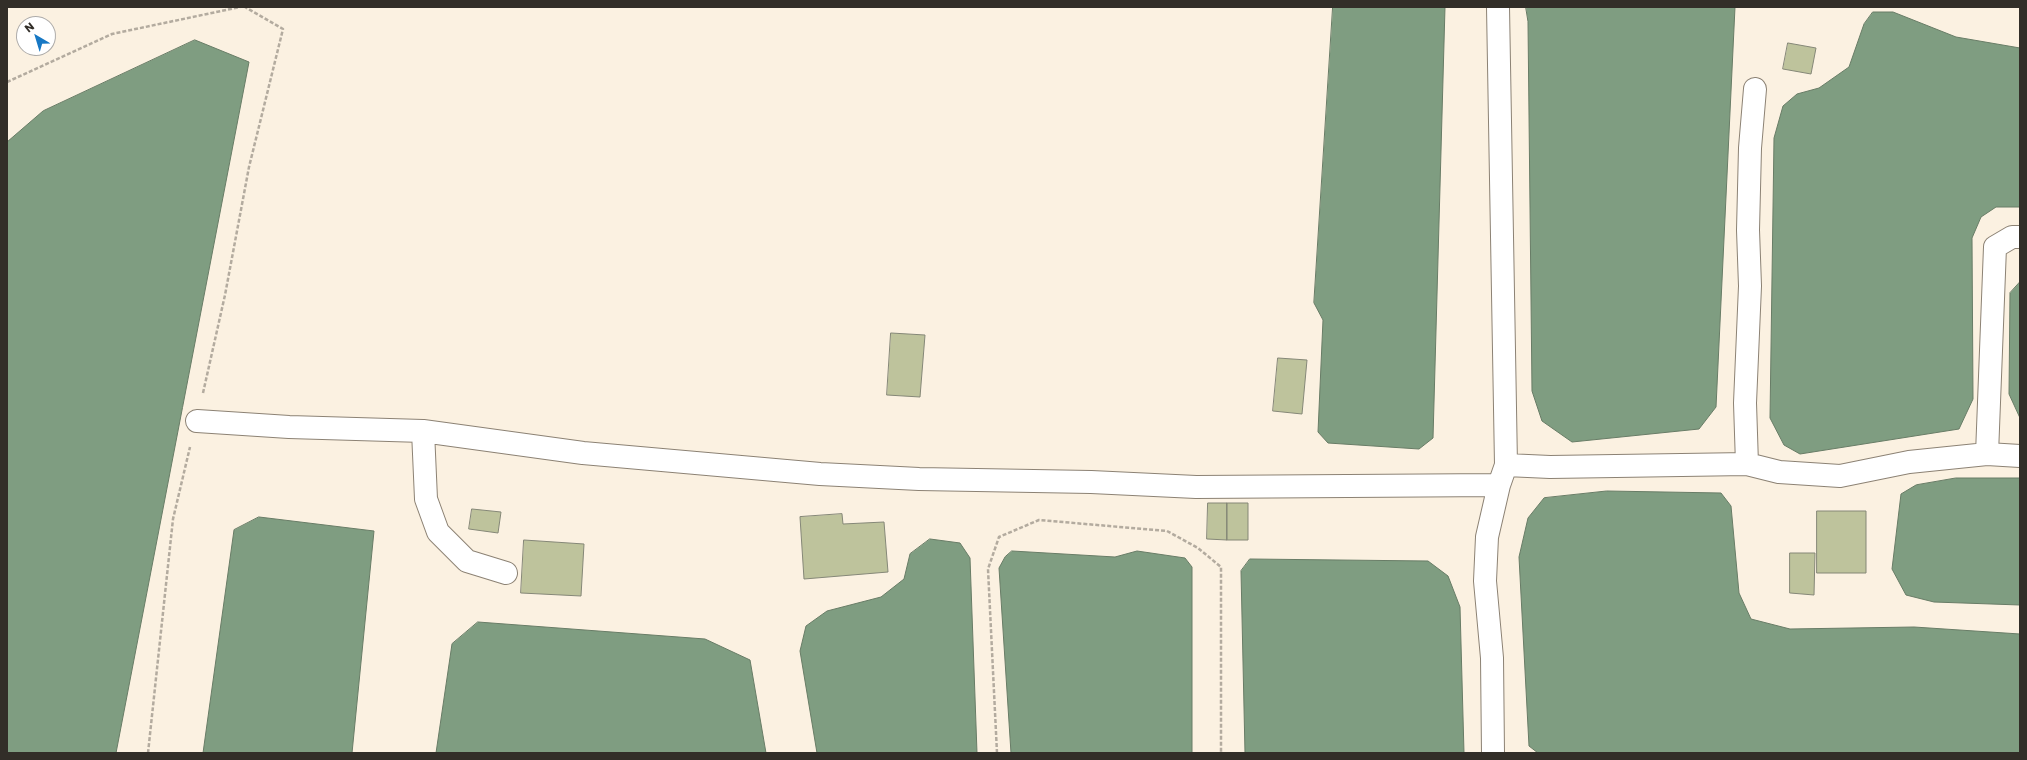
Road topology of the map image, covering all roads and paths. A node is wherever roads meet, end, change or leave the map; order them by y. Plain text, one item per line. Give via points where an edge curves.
1 (240, 7) edge
2 (245, 7) edge
3 (1498, 7) edge
4 (7, 82) edge
5 (1755, 89) dead end
6 (2020, 237) edge
7 (196, 421) junction
8 (422, 431) junction
9 (1986, 454) junction
10 (2020, 456) edge
11 (1747, 464) junction
12 (1502, 475) junction
13 (506, 573) dead end
14 (148, 753) edge
15 (997, 753) edge
16 (1221, 753) edge
17 (1493, 753) edge

1 - 4 path via 112,34
2 - 7 path via 283,28 249,167 225,295
3 - 12 street
5 - 11 street via 1750,148 1750,286 1744,403
6 - 9 street via 2012,237 1995,247
7 - 8 street
7 - 14 path via 173,519
8 - 12 street via 583,453 919,480 1091,482 1196,487
8 - 13 street via 426,499 438,532 467,561
9 - 10 street
9 - 11 street via 1909,462 1840,476 1779,472
11 - 12 street via 1550,467
12 - 17 street via 1487,537 1484,581 1492,658
15 - 16 path via 988,569 999,537 1039,520 1167,531 1198,548 1221,567

